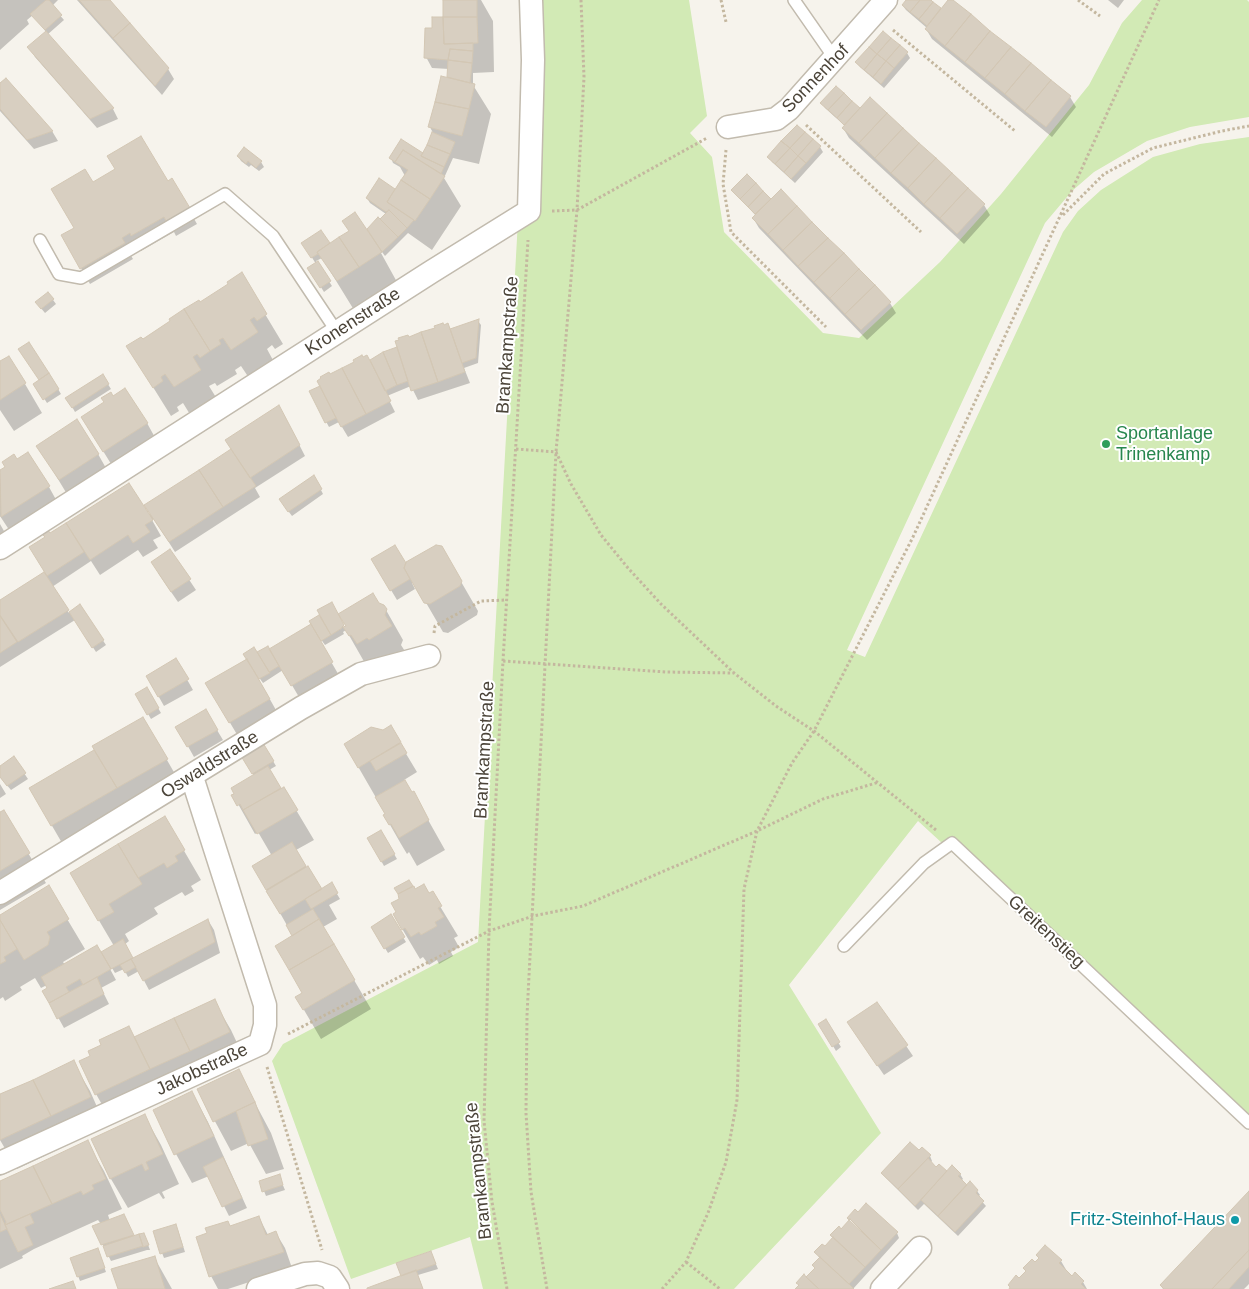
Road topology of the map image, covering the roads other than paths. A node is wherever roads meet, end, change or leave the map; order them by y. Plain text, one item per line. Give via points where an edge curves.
1 (532, 0) edge
2 (794, 0) edge
3 (881, 7) edge
4 (835, 60) junction
5 (728, 127) road end
6 (40, 240) dead end
7 (337, 332) junction
8 (0, 548) edge
9 (428, 656) road end
10 (192, 777) junction
11 (0, 892) edge
12 (844, 946) dead end
13 (1249, 1123) edge
14 (0, 1163) edge
15 (920, 1248) dead end
16 (334, 1283) edge
17 (258, 1289) edge
18 (882, 1289) edge

1 - 7 street, Kronenstraße via 529,211
2 - 4 lane
3 - 4 street, Sonnenhof
4 - 5 street, Sonnenhof via 776,119
6 - 7 lane via 59,274 81,278 225,194 273,236
7 - 8 street, Kronenstraße
9 - 10 street, Oswaldstraße via 362,674 301,708
10 - 11 street, Oswaldstraße
10 - 14 street, Jakobstraße via 265,1005 265,1025 260,1044
12 - 13 lane, Greitenstieg via 924,863 952,843
15 - 18 street
16 - 17 street via 318,1273 305,1274

